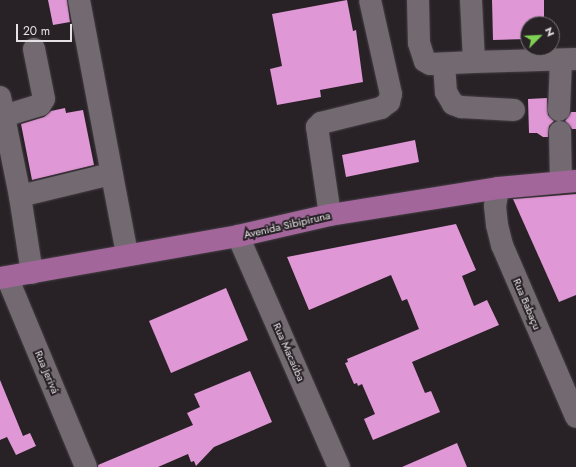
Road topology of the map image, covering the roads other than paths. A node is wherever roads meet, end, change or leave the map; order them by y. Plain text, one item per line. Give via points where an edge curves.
1 (79, 0) edge
2 (370, 0) edge
3 (418, 0) edge
4 (471, 0) edge
5 (34, 49) dead end
6 (568, 60) edge
7 (474, 62) junction
8 (444, 64) junction
9 (2, 106) edge
10 (514, 110) dead end
11 (559, 110) dead end
12 (560, 132) dead end
13 (112, 174) junction
14 (568, 182) edge
15 (498, 188) junction
16 (20, 196) junction
17 (330, 215) junction
18 (238, 236) junction
19 (127, 255) junction
20 (32, 274) junction
21 (3, 277) edge
22 (576, 417) edge
23 (86, 467) edge
24 (339, 467) edge

1 - 13 street
2 - 17 street via 391,94 386,106 320,123 317,126
3 - 8 street via 419,43 422,56 430,64
4 - 7 street
5 - 9 street via 44,100 40,105
6 - 7 street
6 - 11 street
7 - 8 street
8 - 10 street via 446,92 453,104 461,107
9 - 16 street
12 - 14 street
13 - 16 street
13 - 19 street
14 - 15 main road, Avenida Sibipiruna
15 - 17 main road, Avenida Sibipiruna
15 - 22 street, Rua Babaçu via 495,206 502,245
16 - 20 street
17 - 18 main road, Avenida Sibipiruna
18 - 19 main road, Avenida Sibipiruna
18 - 24 street, Rua Macaúba
19 - 20 main road, Avenida Sibipiruna
20 - 21 main road, Avenida Sibipiruna
21 - 23 street, Rua Jerivá

